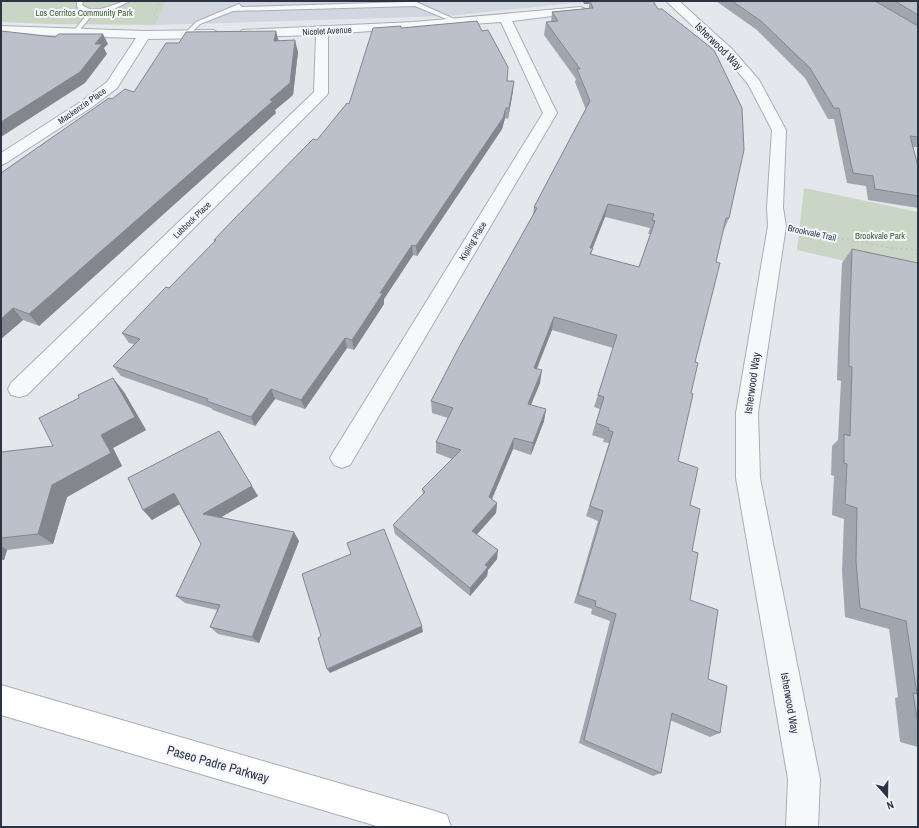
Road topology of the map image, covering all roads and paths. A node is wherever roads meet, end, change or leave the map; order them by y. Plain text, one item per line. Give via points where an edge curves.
1 (80, 1) edge
2 (127, 1) edge
3 (160, 1) edge
4 (251, 1) edge
5 (409, 1) edge
6 (672, 1) edge
7 (416, 4) junction
8 (590, 8) edge
9 (231, 9) junction
10 (92, 12) junction
11 (154, 16) dead end
12 (505, 19) junction
13 (458, 22) junction
14 (1, 30) edge
15 (322, 32) junction
16 (75, 33) junction
17 (187, 34) junction
18 (144, 35) junction
19 (1, 160) edge
20 (777, 226) junction
21 (918, 250) edge
22 (19, 389) dead end
23 (342, 458) dead end
24 (1, 700) edge
25 (435, 827) edge
26 (802, 827) edge

1 - 10 lane via 79,6 82,9
2 - 10 lane
3 - 11 path
4 - 9 lane
5 - 7 lane
6 - 20 street, Isherwood Way via 728,52 754,83 779,130
7 - 9 lane
7 - 13 lane
8 - 12 street, Nicolet Avenue
9 - 17 lane via 198,23
10 - 16 lane
12 - 13 street, Nicolet Avenue
12 - 23 street, Kipling Place via 550,113
13 - 15 street, Nicolet Avenue
14 - 16 street, Nicolet Avenue
15 - 17 street, Nicolet Avenue
15 - 22 street, Lubbock Place via 321,93
16 - 18 street, Nicolet Avenue
17 - 18 street, Nicolet Avenue
18 - 19 street, Mackenzie Place via 112,84 87,104
20 - 21 path, Brookvale Trail via 892,248
20 - 26 street, Isherwood Way via 747,413 748,478 804,779
24 - 25 main road, Paseo Padre Parkway

